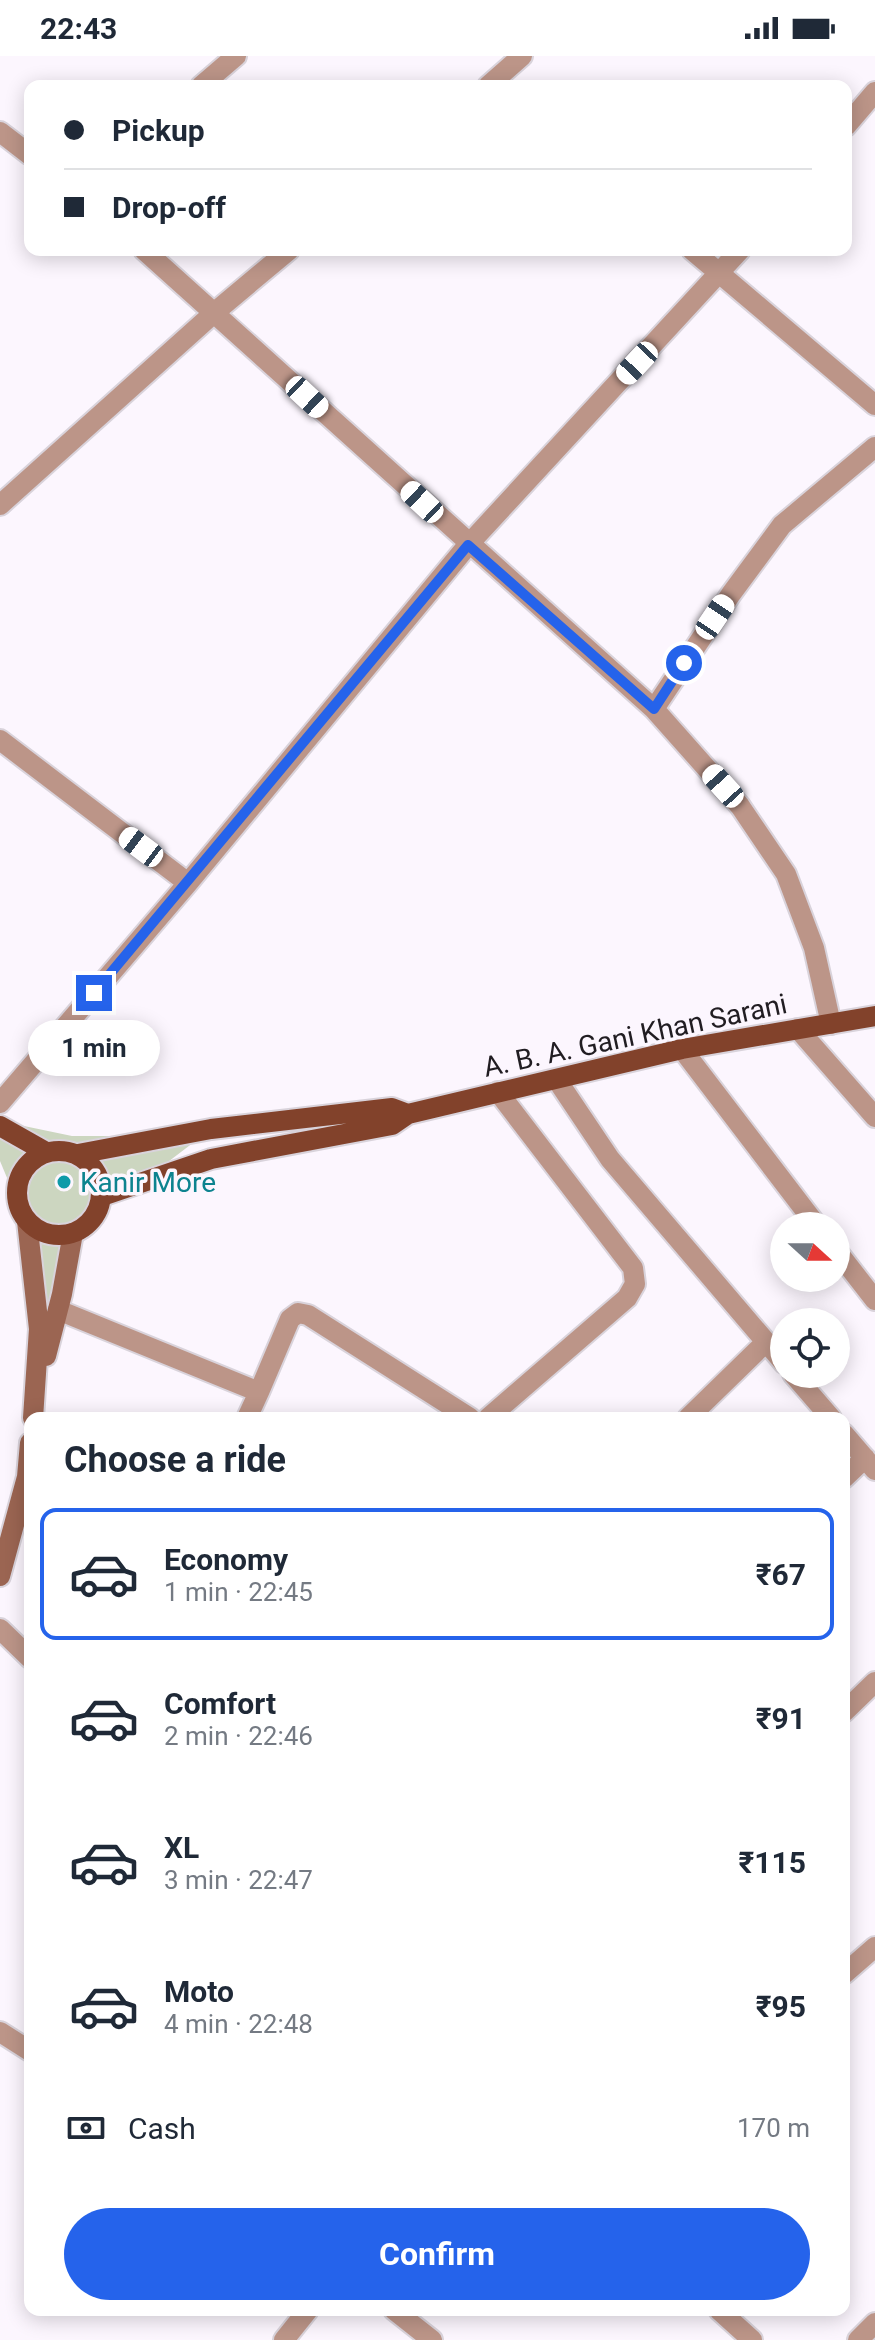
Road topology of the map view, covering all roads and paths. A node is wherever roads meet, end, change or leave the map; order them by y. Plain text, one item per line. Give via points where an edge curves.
1 (236, 56) edge
2 (522, 56) edge
3 (208, 80) edge
4 (495, 80) edge
5 (875, 92) edge
6 (852, 119) edge
7 (0, 132) edge
8 (24, 150) edge
9 (151, 256) edge
10 (282, 256) edge
11 (700, 256) edge
12 (735, 256) edge
13 (721, 272) junction
14 (215, 312) junction
15 (875, 405) edge
16 (875, 447) edge
17 (0, 505) edge
18 (468, 545) junction
19 (654, 709) junction
20 (0, 740) edge
21 (188, 883) junction
22 (875, 1016) edge
23 (831, 1024) junction
24 (798, 1029) junction
25 (682, 1049) junction
26 (557, 1080) junction
27 (498, 1092) junction
28 (0, 1103) edge
29 (408, 1114) junction
30 (875, 1117) edge
31 (0, 1126) edge
32 (46, 1152) junction
33 (78, 1154) junction
34 (8, 1185) edge
35 (102, 1196) junction
36 (806, 1212) edge
37 (27, 1221) junction
38 (73, 1233) junction
39 (850, 1268) edge
40 (875, 1300) edge
41 (58, 1310) junction
42 (766, 1342) junction
43 (770, 1347) edge
44 (37, 1378) junction
45 (805, 1388) edge
46 (259, 1392) junction
47 (34, 1412) edge
48 (250, 1412) edge
49 (461, 1412) edge
50 (495, 1412) edge
51 (694, 1412) edge
52 (826, 1412) edge
53 (850, 1441) edge
54 (870, 1464) edge
55 (850, 1475) edge
56 (24, 1488) edge
57 (0, 1576) edge
58 (0, 1629) edge
59 (24, 1652) edge
60 (875, 1682) edge
61 (850, 1706) edge
62 (875, 1947) edge
63 (850, 1969) edge
64 (0, 2032) edge
65 (24, 2047) edge
66 (303, 2316) edge
67 (402, 2316) edge
68 (726, 2316) edge
69 (875, 2323) edge
70 (284, 2340) edge
71 (432, 2340) edge
72 (752, 2340) edge
73 (858, 2340) edge

1 - 3 street
2 - 4 street
5 - 6 street
7 - 8 street
9 - 14 street
10 - 14 street
11 - 13 street
12 - 13 street
13 - 15 street
13 - 18 street
14 - 17 street
14 - 18 street
16 - 19 street via 782,525
18 - 19 street
18 - 21 street
19 - 23 street via 740,806 786,874 814,948
20 - 21 street
21 - 28 street
22 - 23 main road, A. B. A. Gani Khan Sarani
23 - 24 main road, A. B. A. Gani Khan Sarani
24 - 25 main road, A. B. A. Gani Khan Sarani
24 - 30 street
25 - 26 main road, A. B. A. Gani Khan Sarani
25 - 36 street
26 - 27 main road, A. B. A. Gani Khan Sarani
26 - 42 street via 610,1159
27 - 29 main road, A. B. A. Gani Khan Sarani
27 - 50 street via 633,1268 635,1284 627,1298
29 - 33 main road, A. B. A. Gani Khan Sarani via 392,1108 211,1129
29 - 35 main road, A. B. A. Gani Khan Sarani via 392,1125 211,1159
31 - 32 main road
32 - 33 main road
32 - 34 main road
33 - 35 main road via 92,1164
34 - 37 main road
35 - 38 main road via 93,1219
37 - 38 main road via 56,1236
37 - 44 main road via 39,1329
38 - 41 main road
39 - 40 street
41 - 44 main road
41 - 46 street
42 - 43 street
42 - 51 street
44 - 47 main road
45 - 52 street
46 - 48 street
46 - 49 street via 290,1319 298,1313
53 - 54 street
54 - 55 street
56 - 57 main road
58 - 59 street
60 - 61 street
62 - 63 street
64 - 65 street
66 - 70 street
67 - 71 street
68 - 72 street
69 - 73 street

